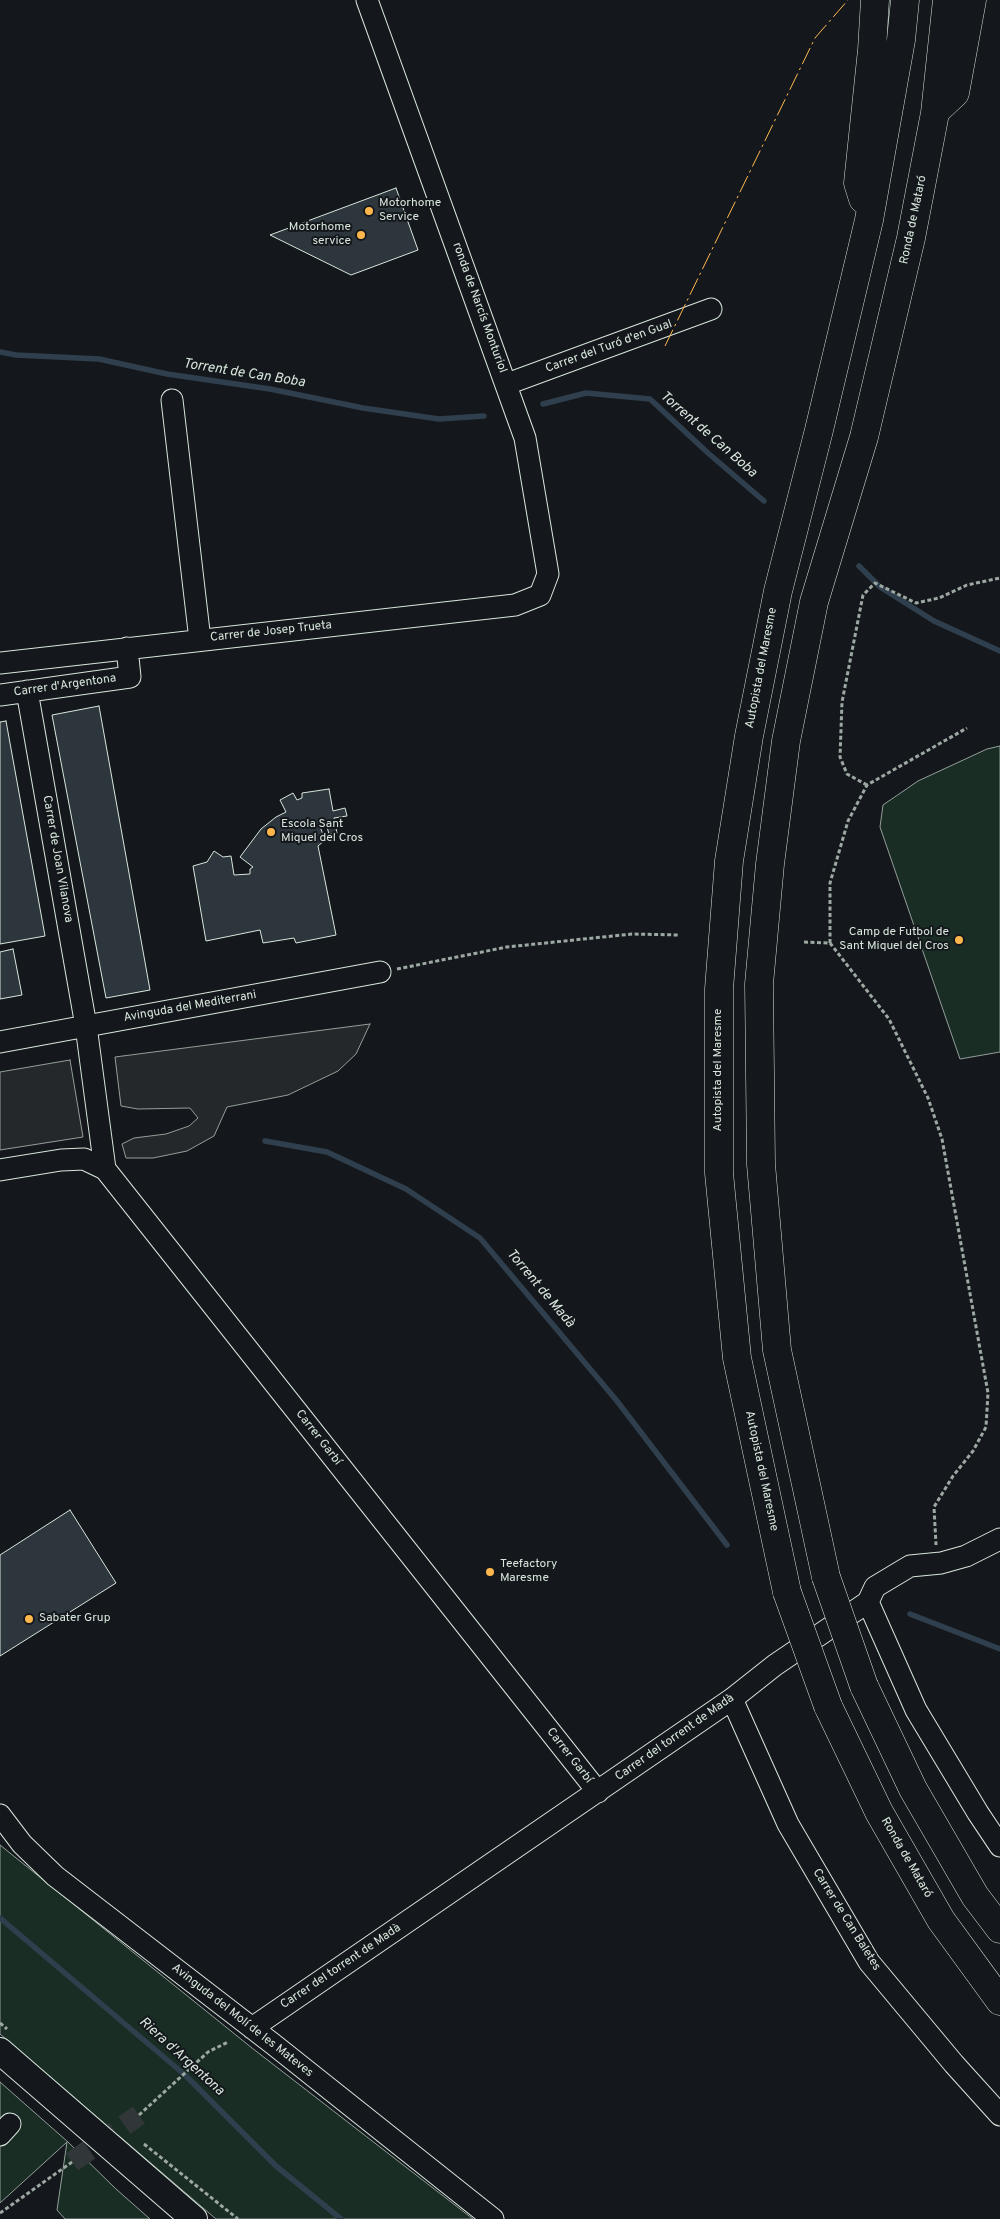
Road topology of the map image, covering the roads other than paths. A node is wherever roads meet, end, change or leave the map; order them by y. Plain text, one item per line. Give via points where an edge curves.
1 (368, 0) edge
2 (875, 0) edge
3 (905, 0) edge
4 (947, 0) edge
5 (972, 0) edge
6 (935, 113) junction
7 (869, 220) junction
8 (711, 309) dead end
9 (507, 384) junction
10 (172, 400) dead end
11 (540, 594) joint
12 (200, 640) junction
13 (127, 648) junction
14 (0, 664) edge
15 (27, 691) junction
16 (0, 695) edge
17 (380, 972) road end
18 (86, 1026) junction
19 (0, 1042) edge
20 (105, 1168) junction
21 (0, 1170) edge
22 (1000, 1539) edge
23 (868, 1602) junction
24 (732, 1699) junction
25 (828, 1706) joint
26 (598, 1792) junction
27 (0, 1815) edge
28 (1000, 1846) edge
29 (1000, 1929) edge
30 (1000, 2001) edge
31 (252, 2028) junction
32 (0, 2051) edge
33 (0, 2061) edge
34 (1000, 2115) edge
35 (180, 2219) edge
36 (194, 2219) edge
37 (493, 2219) edge

1 - 9 street, ronda de Narcís Monturiol
2 - 7 highway via 858,183
3 - 7 highway via 901,40
4 - 6 highway, Ronda de Mataró
5 - 6 highway via 955,93
6 - 29 highway, Ronda de Mataró, bridge via 911,238 864,437 814,602 786,741 759,984 761,1164 777,1350 826,1577 864,1686 913,1789 975,1896
7 - 25 highway, Autopista del Maresme, bridge via 778,591 749,736 729,861 719,989 719,1173 737,1358 787,1592
8 - 9 street, Carrer del Turó d'en Gual
9 - 11 street, ronda de Narcís Monturiol via 525,438 535,489 548,574
10 - 12 street
11 - 12 street, Carrer de Josep Trueta via 515,605
12 - 13 street, Carrer de Josep Trueta
13 - 14 street, Carrer de Josep Trueta
13 - 15 street, Carrer d'Argentona via 130,677
15 - 16 street, Carrer d'Argentona
15 - 18 street, Carrer de Joan Vilanova
17 - 18 street, Avinguda del Mediterrani
18 - 19 street, Avinguda del Mediterrani
18 - 20 street, Carrer de Joan Vilanova
20 - 21 street via 84,1160 61,1160
20 - 26 street, Carrer Garbí
22 - 23 street, Carrer del torrent de Madà via 966,1556 910,1566 876,1587
23 - 24 street, Carrer del torrent de Madà via 775,1665
23 - 28 street via 916,1710
24 - 26 street, Carrer del torrent de Madà
24 - 34 street, Carrer de Can Baletes via 788,1824 869,1962
25 - 30 highway, Ronda de Mataró via 879,1812 941,1920
26 - 31 street, Carrer del torrent de Madà
27 - 31 street, Avinguda del Molí de les Mateves via 22,1844 55,1876
31 - 37 street, Avinguda del Molí de les Mateves
32 - 36 main road
33 - 35 main road

